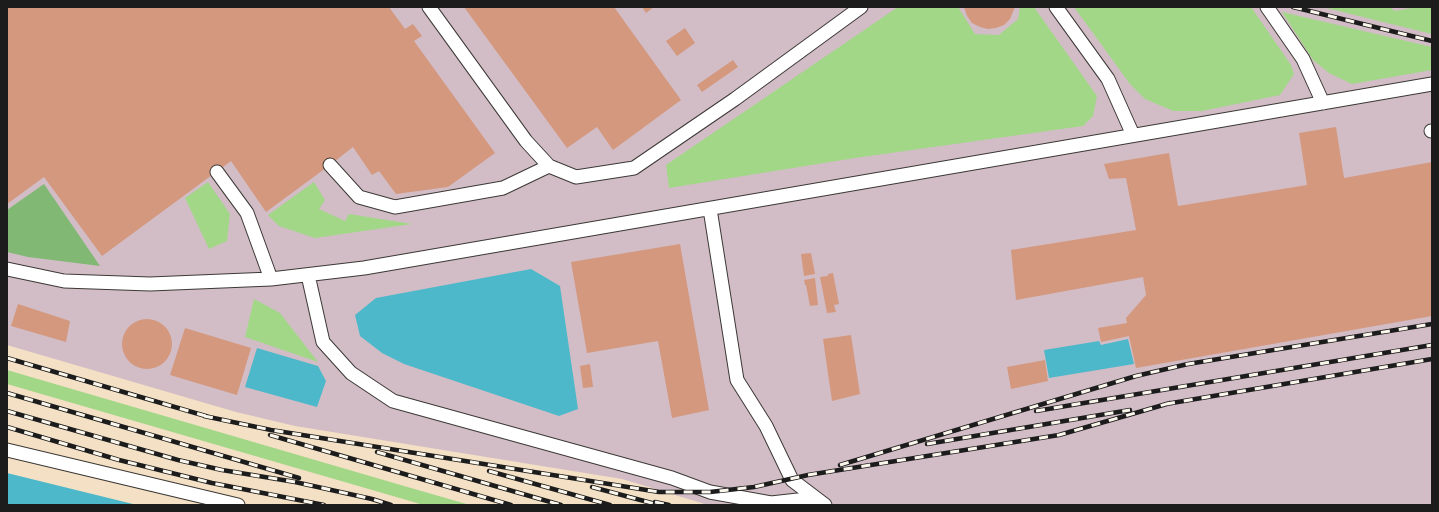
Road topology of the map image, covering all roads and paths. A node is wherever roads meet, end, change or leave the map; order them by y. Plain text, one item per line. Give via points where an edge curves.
1 (429, 7) edge
2 (861, 7) edge
3 (1056, 7) edge
4 (1267, 7) edge
5 (1432, 84) edge
6 (1323, 103) junction
7 (1133, 135) junction
8 (330, 166) dead end
9 (549, 166) junction
10 (217, 172) dead end
11 (710, 209) junction
12 (7, 269) edge
13 (308, 275) junction
14 (271, 279) junction
15 (7, 450) edge
16 (821, 501) edge
17 (238, 505) edge

1 - 9 lane via 526,141
2 - 9 lane via 734,100 634,168 576,177
3 - 7 lane via 1108,79
4 - 6 lane via 1303,58
5 - 6 lane
6 - 7 lane
7 - 11 lane
8 - 9 lane via 359,197 395,207 503,188
10 - 14 lane via 247,214
11 - 13 lane via 364,268
11 - 16 lane via 737,380 766,426 792,480
12 - 14 lane via 64,281 150,284
13 - 14 lane
13 - 16 lane via 323,342 351,373 393,401 672,478 710,492 771,503
15 - 17 lane

